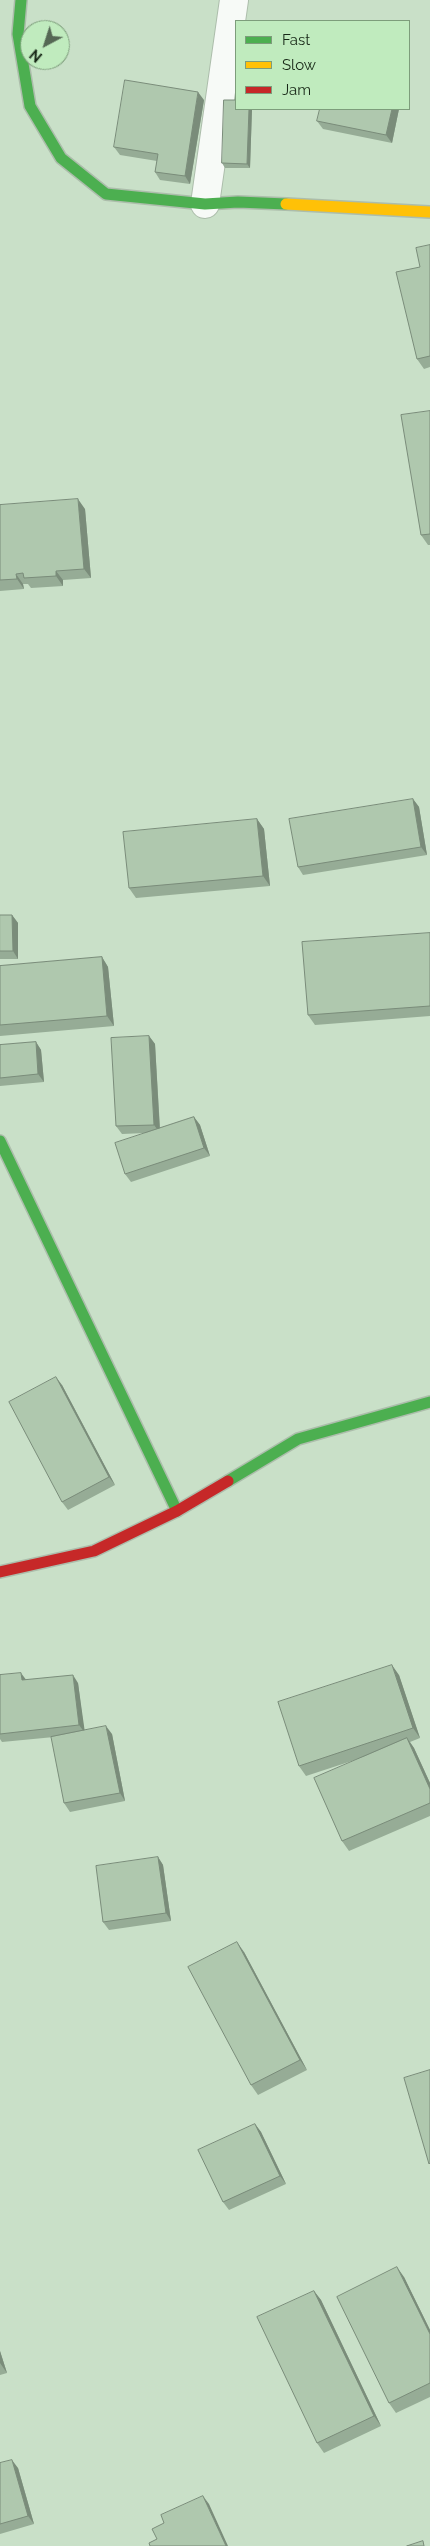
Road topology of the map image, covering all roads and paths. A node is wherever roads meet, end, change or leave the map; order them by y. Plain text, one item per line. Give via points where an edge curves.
1 (20, 0) edge
2 (234, 0) edge
3 (205, 204) junction
4 (430, 212) edge
5 (0, 1141) edge
6 (430, 1402) edge
7 (176, 1512) junction
8 (0, 1572) edge

1 - 3 street via 18,34 30,106 61,158 106,194
2 - 3 street
3 - 4 street via 238,202
5 - 7 street
6 - 7 street via 298,1439
7 - 8 street via 94,1551

